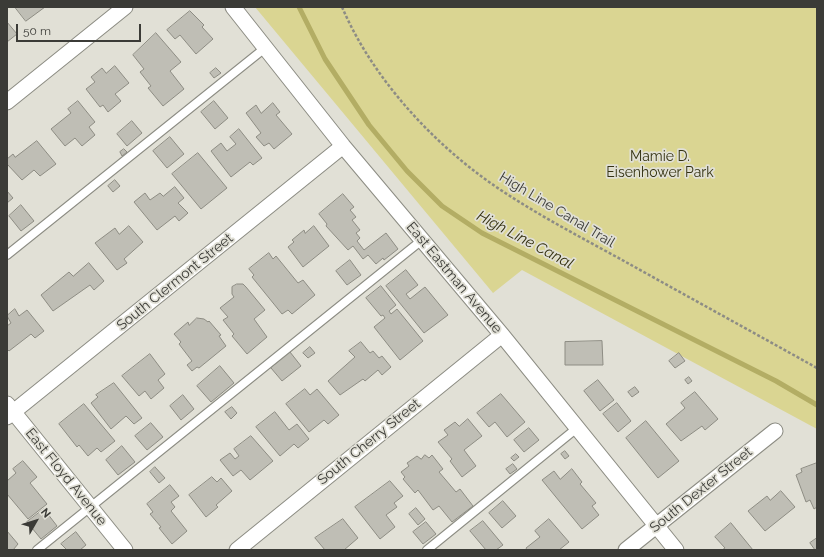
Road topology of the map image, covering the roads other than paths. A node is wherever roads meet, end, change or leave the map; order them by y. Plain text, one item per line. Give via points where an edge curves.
1 (125, 7) edge
2 (232, 7) edge
3 (265, 48) junction
4 (7, 102) edge
5 (343, 146) junction
6 (422, 240) junction
7 (7, 255) edge
8 (502, 335) junction
9 (9, 411) edge
10 (578, 428) junction
11 (775, 431) dead end
12 (90, 507) junction
13 (656, 526) junction
14 (38, 550) edge
15 (125, 550) edge
16 (237, 550) edge
17 (427, 550) edge
18 (626, 550) edge
19 (676, 550) edge

1 - 4 street
2 - 3 street, East Eastman Avenue
3 - 5 street, East Eastman Avenue
3 - 7 lane
5 - 6 street, East Eastman Avenue
5 - 9 street, South Clermont Street
6 - 8 street, East Eastman Avenue
6 - 12 lane
8 - 10 street, East Eastman Avenue
8 - 16 street, South Cherry Street
9 - 12 street, East Floyd Avenue
10 - 13 street, East Eastman Avenue
10 - 17 lane
11 - 13 street, South Dexter Street
12 - 14 lane
12 - 15 street, East Floyd Avenue
13 - 18 street, South Dexter Street
13 - 19 street, East Eastman Avenue

